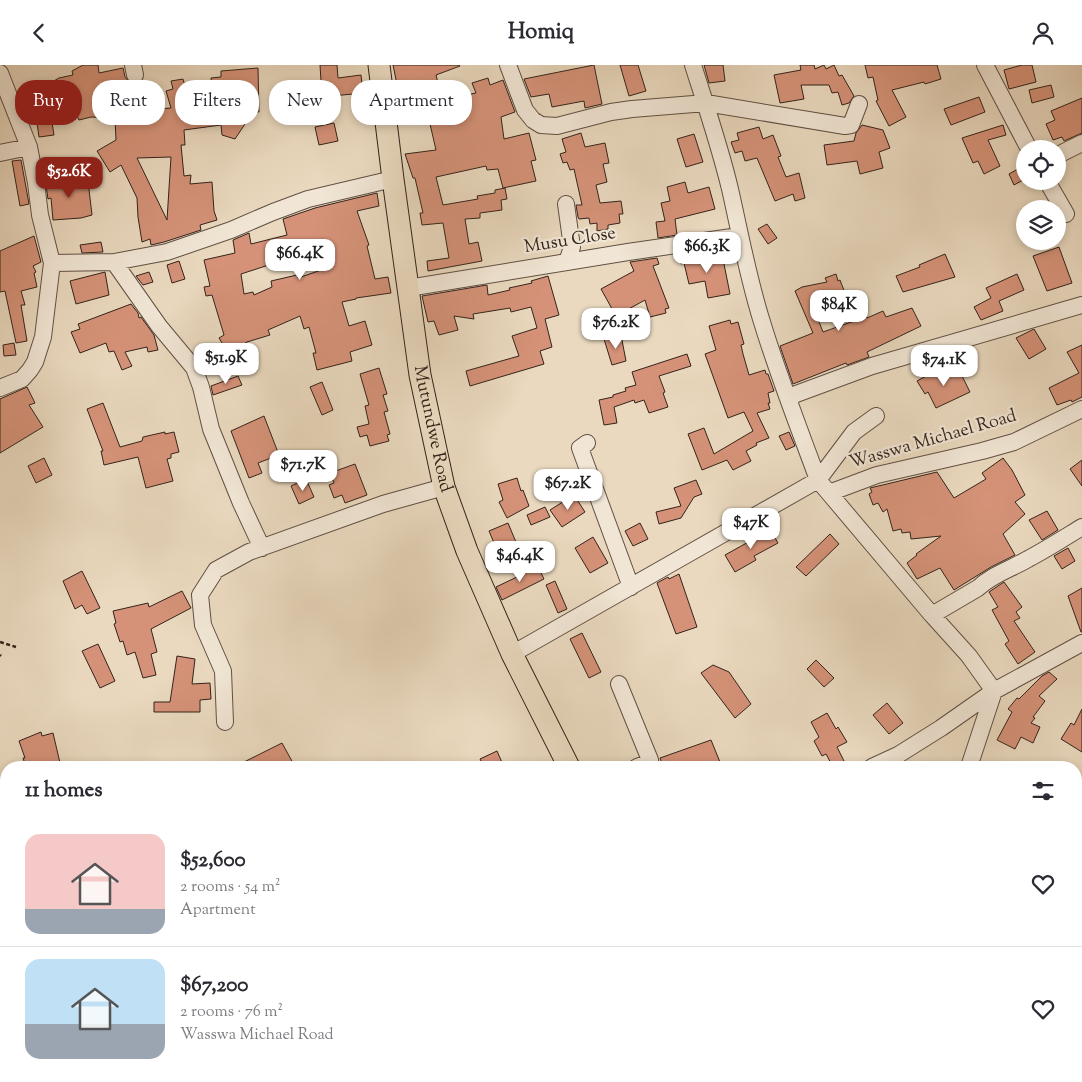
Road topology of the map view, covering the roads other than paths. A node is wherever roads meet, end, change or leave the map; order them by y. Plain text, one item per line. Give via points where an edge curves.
1 (379, 65) edge
2 (508, 65) edge
3 (693, 65) edge
4 (985, 65) edge
5 (0, 73) edge
6 (706, 103) junction
7 (859, 104) dead end
8 (1024, 140) edge
9 (1082, 143) edge
10 (29, 147) junction
11 (1066, 151) edge
12 (0, 153) edge
13 (393, 179) junction
14 (566, 204) dead end
15 (739, 236) junction
16 (114, 262) junction
17 (567, 262) junction
18 (52, 263) junction
19 (408, 288) junction
20 (1082, 305) edge
21 (0, 388) edge
22 (788, 397) junction
23 (1082, 409) edge
24 (876, 416) dead end
25 (587, 443) dead end
26 (818, 480) junction
27 (444, 487) junction
28 (829, 493) junction
29 (1082, 527) edge
30 (262, 548) junction
31 (631, 587) junction
32 (932, 615) junction
33 (1080, 646) edge
34 (512, 654) junction
35 (619, 684) dead end
36 (994, 691) junction
37 (225, 722) dead end
38 (565, 761) edge
39 (649, 761) edge
40 (885, 761) edge
41 (971, 761) edge

1 - 13 main road, Mutundwe Road
2 - 6 street via 525,109 541,125 557,126 632,109
3 - 6 street
4 - 8 street
5 - 10 street
6 - 7 street via 845,125 851,125
6 - 15 street via 730,188
9 - 11 street
10 - 12 street
10 - 18 street
13 - 16 street via 308,199 167,252
13 - 19 main road, Mutundwe Road
14 - 17 street via 572,247
15 - 17 street, Musu Close
15 - 22 street via 762,323
16 - 18 street
16 - 30 street via 159,326 194,368 212,429
17 - 19 street, Musu Close
18 - 21 street via 43,337 35,362 22,379
19 - 27 main road, Mutundwe Road via 420,375
20 - 22 street via 872,366
22 - 26 street
23 - 28 street, Wasswa Michael Road via 1014,442 877,475
24 - 26 street via 854,433
25 - 31 street via 580,448
26 - 28 street
26 - 31 street
27 - 30 street via 382,504
27 - 34 main road, Mutundwe Road via 466,551
28 - 32 street
29 - 32 street via 1027,560 998,573
30 - 37 street via 216,570 200,595 203,625 223,671
31 - 34 street
32 - 36 street via 969,656
33 - 36 street
34 - 38 main road, Mutundwe Road
35 - 39 street
36 - 40 street
36 - 41 street

